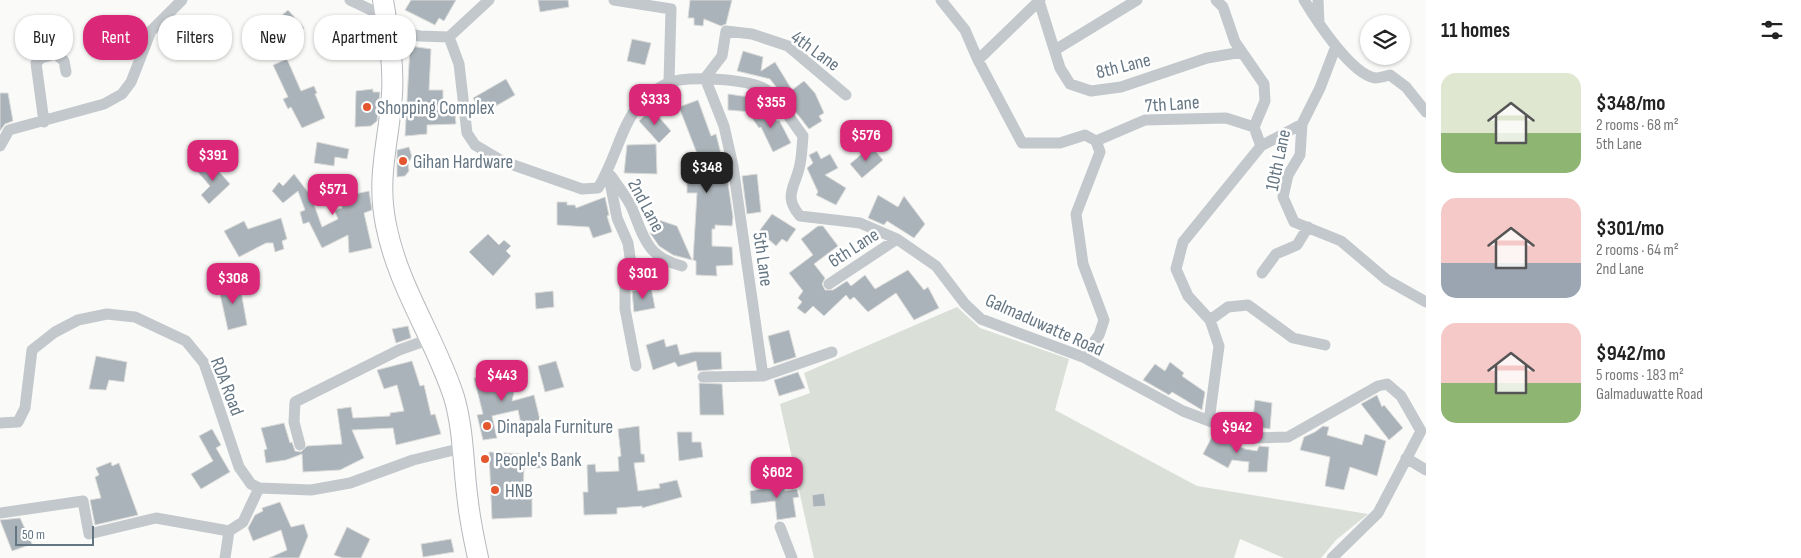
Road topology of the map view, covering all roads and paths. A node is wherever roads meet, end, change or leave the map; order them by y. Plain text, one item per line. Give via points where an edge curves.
1 (182, 0) edge
2 (350, 0) edge
3 (489, 0) edge
4 (614, 0) edge
5 (941, 0) edge
6 (1040, 0) edge
7 (1137, 0) edge
8 (1216, 0) edge
9 (1304, 0) edge
10 (1318, 0) edge
11 (386, 15) edge
12 (1319, 25) junction
13 (416, 34) edge
14 (449, 36) junction
15 (1336, 46) junction
16 (1055, 50) junction
17 (1242, 52) junction
18 (389, 60) edge
19 (978, 60) junction
20 (66, 72) dead end
21 (705, 78) junction
22 (669, 82) junction
23 (846, 95) dead end
24 (1425, 110) edge
25 (44, 122) junction
26 (1302, 124) junction
27 (1254, 127) junction
28 (1096, 141) junction
29 (0, 146) edge
30 (1261, 146) junction
31 (608, 172) junction
32 (1308, 227) junction
33 (897, 239) junction
34 (682, 266) dead end
35 (1262, 273) dead end
36 (829, 284) dead end
37 (1426, 302) edge
38 (1210, 320) junction
39 (430, 339) junction
40 (1325, 345) dead end
41 (832, 352) dead end
42 (1083, 357) junction
43 (636, 366) dead end
44 (763, 376) junction
45 (703, 377) dead end
46 (1209, 421) junction
47 (0, 423) edge
48 (1422, 424) edge
49 (300, 445) dead end
50 (462, 448) junction
51 (1406, 458) junction
52 (1426, 470) edge
53 (259, 488) junction
54 (0, 513) edge
55 (780, 527) dead end
56 (228, 531) junction
57 (225, 558) edge
58 (478, 558) edge
59 (792, 558) edge
60 (1332, 558) edge

1 - 25 street via 151,31 131,82 122,94 104,104
2 - 11 street
3 - 14 street
4 - 22 street via 671,9
5 - 19 street via 965,30
6 - 16 street, 8th Lane
6 - 19 street
7 - 16 street
8 - 17 street via 1223,7 1235,42
9 - 12 street
10 - 12 street
12 - 15 street
13 - 14 street
14 - 31 street, Galmaduwatte Road via 459,64 467,133 475,145 502,161 582,189 598,188
15 - 24 street via 1362,72 1376,78 1390,74
15 - 26 street, 10th Lane
16 - 17 street, 8th Lane via 1060,68 1070,84 1092,91 1121,87 1207,58
17 - 27 street via 1264,84 1265,101
18 - 39 highway via 392,94 381,178 382,202 404,284
19 - 28 street via 1022,143 1060,143 1085,135
20 - 25 street via 64,61 56,54 41,58 36,63
21 - 22 street, Galmaduwatte Road
21 - 23 street, 4th Lane via 722,56 726,31 752,34 788,46
21 - 33 street, Galmaduwatte Road via 750,83 767,89 803,136 800,166 790,194 792,206 800,216 860,222
21 - 44 street, 5th Lane via 724,126 733,166
22 - 31 street, Galmaduwatte Road via 641,101 629,119
25 - 29 street via 9,130
26 - 30 street
26 - 32 street, 10th Lane via 1300,155 1288,175 1283,197 1294,222
27 - 28 street, 7th Lane via 1226,118 1145,120
27 - 30 street
28 - 42 street via 1100,152 1076,214 1083,264 1104,320 1099,335
30 - 38 street via 1183,242 1176,269 1188,296
31 - 34 street, 2nd Lane via 632,207 639,230 649,247 664,262
31 - 43 street via 617,218 628,243 630,264 625,309
32 - 35 street via 1297,245 1276,254
32 - 37 street, 10th Lane via 1341,242 1387,280
33 - 36 street, 6th Lane
33 - 42 street, Galmaduwatte Road via 936,266 981,319
38 - 40 street via 1228,307 1248,305 1293,338
38 - 46 street via 1219,346
39 - 49 street via 399,350 295,402 294,422
39 - 50 highway via 454,399
41 - 44 street
42 - 46 street, Galmaduwatte Road via 1183,411
44 - 45 street
46 - 48 street, Galmaduwatte Road via 1254,438 1288,438 1378,386 1387,384 1401,396
47 - 53 street, RDA Road via 18,422 25,408 32,350 55,332 78,320 107,314 135,318 186,341 204,363 239,467 251,484
48 - 51 street, Galmaduwatte Road
50 - 53 street via 413,460 350,483 311,490
50 - 58 highway
51 - 52 street
51 - 60 street, Galmaduwatte Road via 1378,513
53 - 56 street via 242,522
54 - 56 street via 83,501 89,534 156,518
55 - 59 street
56 - 57 street

